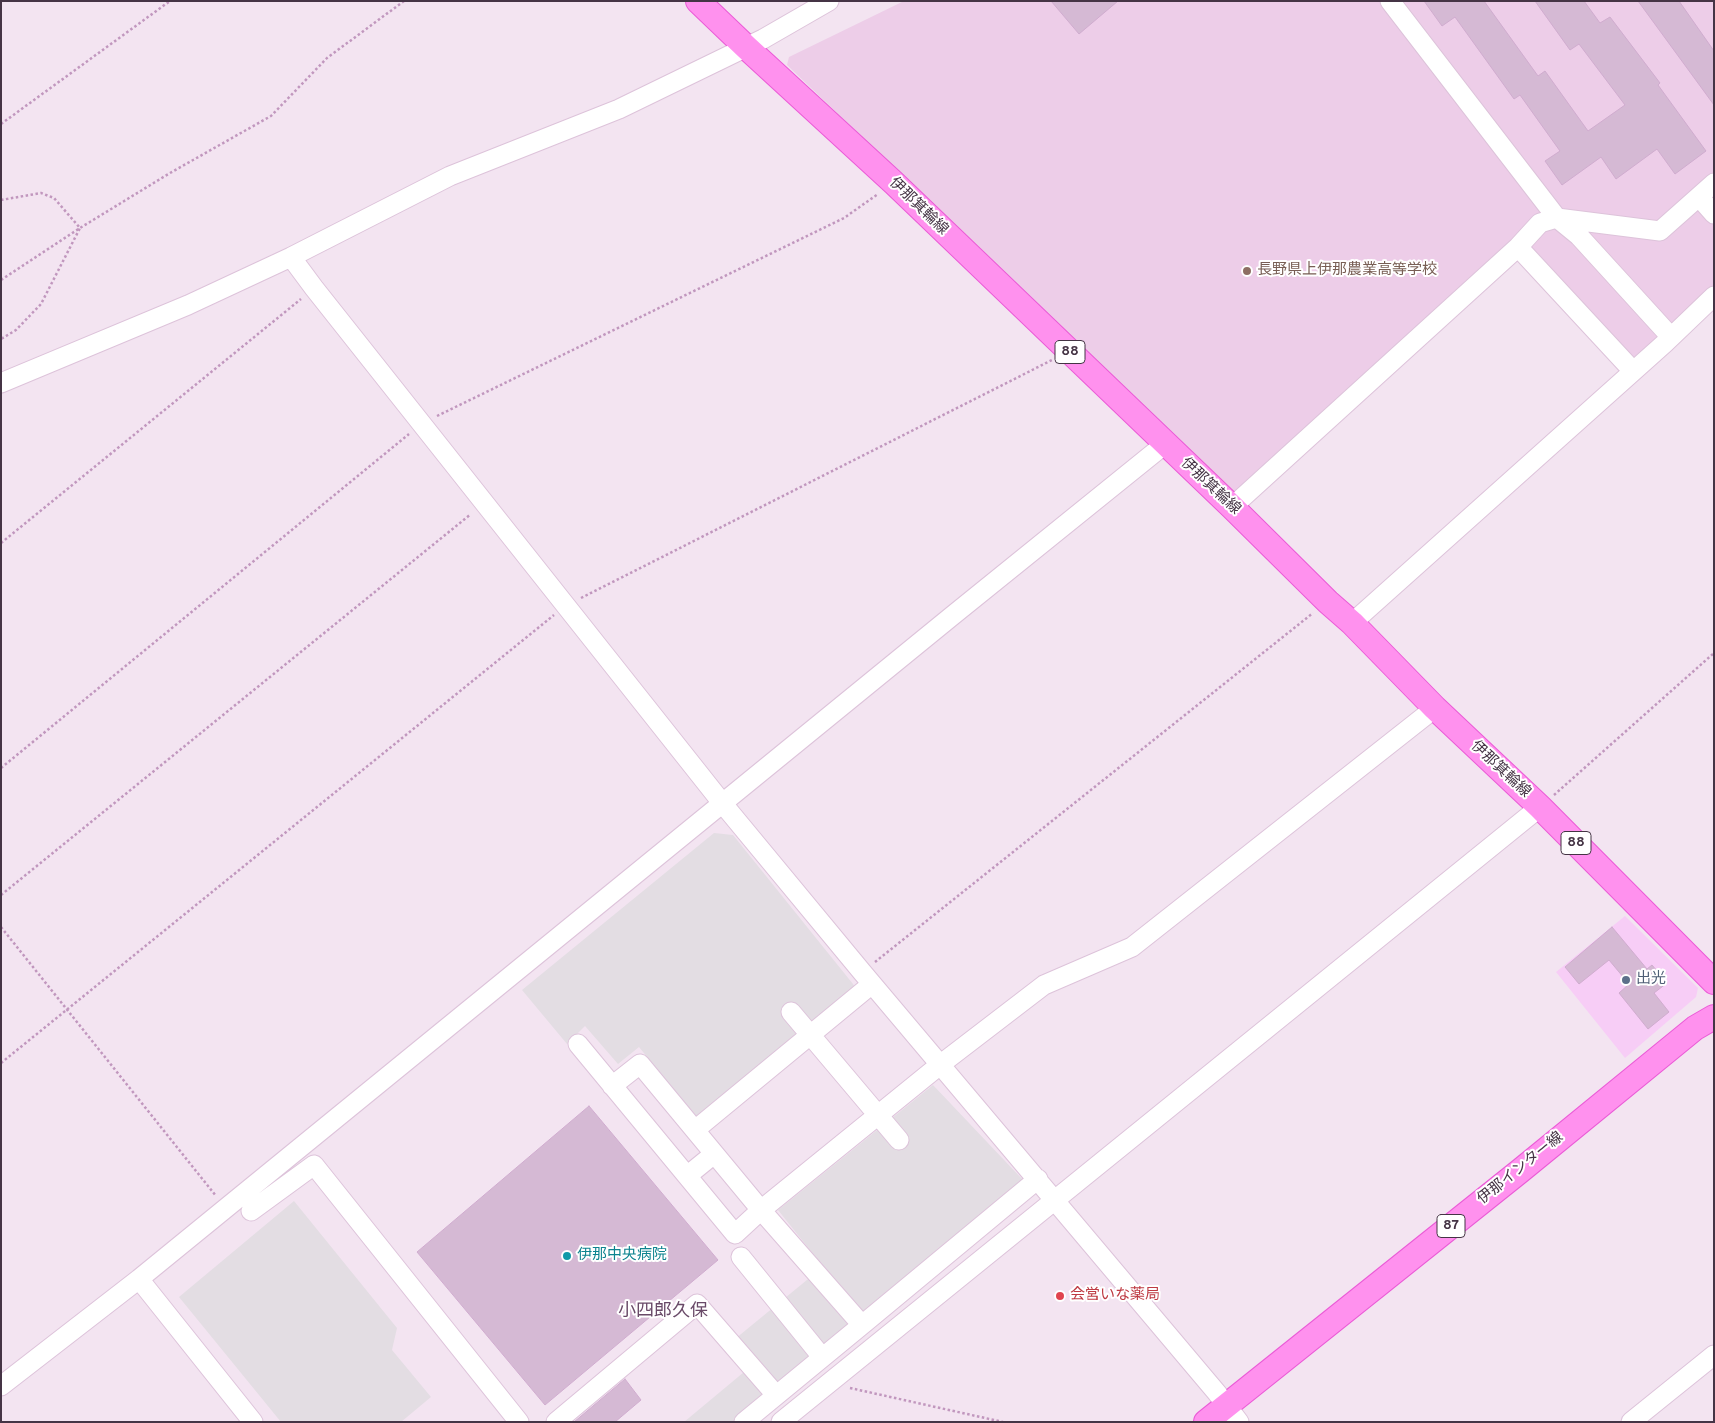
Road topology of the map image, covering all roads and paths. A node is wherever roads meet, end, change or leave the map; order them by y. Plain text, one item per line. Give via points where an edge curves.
1 (170, 1) edge
2 (404, 1) edge
3 (698, 1) edge
4 (829, 1) edge
5 (1390, 1) edge
6 (746, 47) junction
7 (1, 124) edge
8 (894, 183) junction
9 (1714, 183) edge
10 (1699, 197) junction
11 (1, 200) edge
12 (1714, 214) edge
13 (1557, 218) junction
14 (80, 228) junction
15 (1518, 246) junction
16 (291, 258) junction
17 (1, 280) edge
18 (314, 288) junction
19 (1714, 296) edge
20 (1671, 337) junction
21 (1, 340) edge
22 (1070, 351) junction
23 (1633, 371) junction
24 (1, 383) edge
25 (422, 424) junction
26 (1165, 444) junction
27 (484, 504) junction
28 (1232, 507) junction
29 (1, 543) edge
30 (1328, 602) junction
31 (566, 605) junction
32 (1352, 623) junction
33 (1714, 653) edge
34 (1435, 708) junction
35 (1, 768) edge
36 (723, 804) junction
37 (1540, 808) junction
38 (1, 895) edge
39 (1, 927) edge
40 (867, 978) junction
41 (1714, 982) edge
42 (1714, 1002) edge
43 (68, 1010) junction
44 (791, 1012) dead end
45 (1704, 1023) edge
46 (811, 1034) junction
47 (578, 1044) dead end
48 (1, 1063) edge
49 (941, 1064) junction
50 (612, 1086) junction
51 (878, 1115) junction
52 (695, 1130) junction
53 (899, 1140) dead end
54 (714, 1154) junction
55 (687, 1176) junction
56 (1038, 1180) junction
57 (1055, 1200) junction
58 (225, 1207) junction
59 (761, 1210) junction
60 (252, 1211) dead end
61 (741, 1258) dead end
62 (138, 1279) junction
63 (862, 1325) junction
64 (1714, 1355) edge
65 (822, 1357) junction
66 (829, 1383) junction
67 (1, 1386) edge
68 (776, 1395) junction
69 (1233, 1413) edge
70 (253, 1422) edge
71 (519, 1422) edge
72 (556, 1422) edge
73 (744, 1422) edge
74 (781, 1422) edge
75 (1002, 1422) edge
76 (1206, 1422) edge
77 (1631, 1422) edge

1 - 7 path
2 - 14 path via 327,58 271,116
3 - 6 main road, 伊那箕輪線 / 88
4 - 6 street
5 - 13 street
6 - 8 main road, 伊那箕輪線 / 88
6 - 16 street via 619,109 450,176
8 - 22 main road, 伊那箕輪線 / 88
8 - 25 path via 844,218
9 - 10 street
10 - 12 street
10 - 13 street via 1660,231
11 - 14 path via 41,193 54,198
13 - 15 street via 1540,223
13 - 20 street via 1579,236
14 - 17 path
14 - 21 path via 41,304 16,330
15 - 23 street
15 - 28 street
16 - 18 street
16 - 24 street
18 - 25 street
18 - 29 path
19 - 20 street
20 - 23 street
22 - 26 main road, 伊那箕輪線 / 88
22 - 31 path
23 - 32 street
25 - 27 street
25 - 35 path
26 - 28 main road, 伊那箕輪線 / 88
26 - 36 street
27 - 31 street
27 - 38 path
28 - 30 main road, 伊那箕輪線 / 88
30 - 32 main road, 伊那箕輪線 / 88
30 - 40 path
31 - 36 street
31 - 43 path
32 - 34 main road, 伊那箕輪線 / 88
33 - 37 path
34 - 37 main road, 伊那箕輪線 / 88
34 - 49 street via 1132,946 1044,985
36 - 40 street
36 - 58 street
37 - 41 main road, 伊那箕輪線 / 88
37 - 57 street
39 - 43 path
40 - 46 street
40 - 49 street
42 - 45 main road, 伊那インター線 / 87
43 - 48 path
43 - 58 path
44 - 46 street
45 - 69 main road, 伊那インター線 / 87 via 1520,1171
46 - 51 street
46 - 52 street
47 - 50 street
49 - 51 street
49 - 56 street
50 - 52 street via 640,1064
50 - 55 street
51 - 53 street
51 - 59 street
52 - 54 street
54 - 55 street
54 - 59 street
55 - 59 street via 734,1234
56 - 57 street
56 - 63 street
57 - 66 street
57 - 69 street
58 - 62 street
59 - 63 street
60 - 71 street via 314,1165
61 - 65 street
62 - 67 street
62 - 70 street
63 - 65 street
64 - 77 street
65 - 68 street
66 - 74 street
66 - 75 path
68 - 72 street via 698,1304
68 - 73 street
69 - 76 main road, 伊那インター線 / 87

